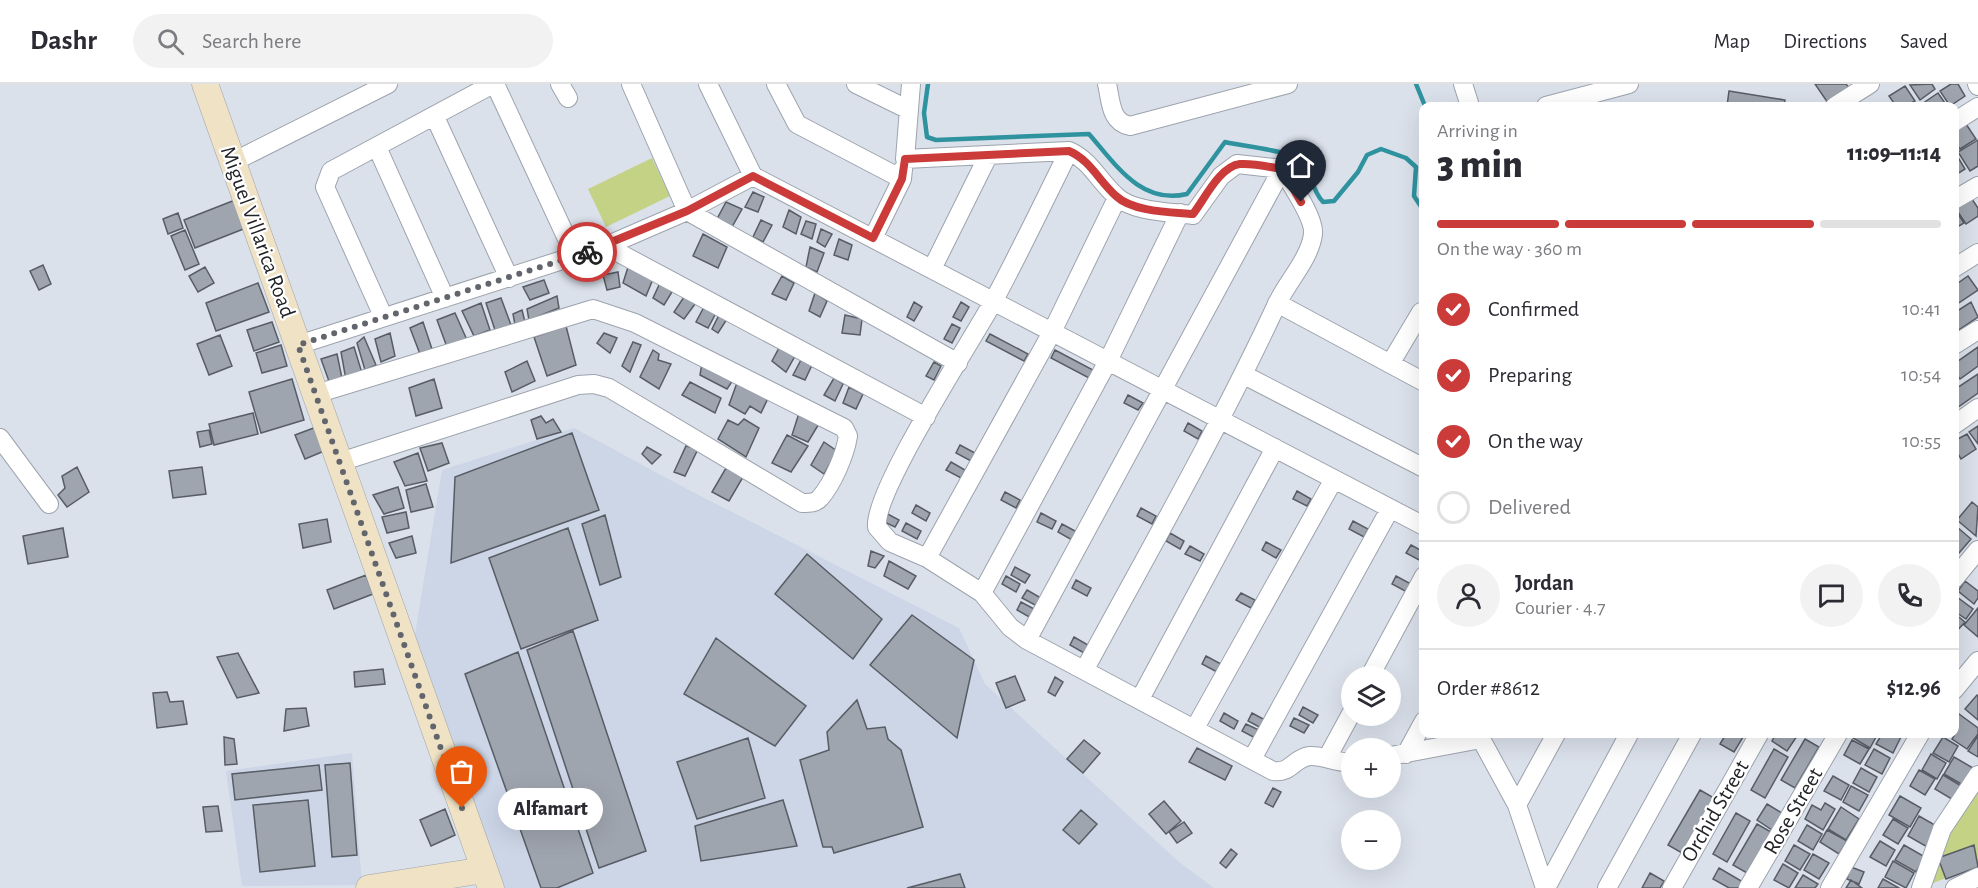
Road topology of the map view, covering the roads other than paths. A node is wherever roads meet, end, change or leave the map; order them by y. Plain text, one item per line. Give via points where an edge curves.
1 (205, 84) edge
2 (388, 84) edge
3 (494, 84) edge
4 (631, 84) edge
5 (708, 84) edge
6 (776, 84) edge
7 (856, 84) edge
8 (911, 84) edge
9 (1107, 84) edge
10 (1288, 84) edge
11 (1463, 84) edge
12 (1629, 84) edge
13 (1870, 84) edge
14 (1469, 102) edge
15 (1561, 102) edge
16 (1841, 102) edge
17 (1978, 107) edge
18 (907, 109) junction
19 (435, 117) junction
20 (1959, 119) edge
21 (377, 147) junction
22 (1069, 151) junction
23 (988, 156) junction
24 (905, 159) junction
25 (233, 162) junction
26 (1282, 169) junction
27 (753, 176) junction
28 (902, 179) junction
29 (1978, 186) edge
30 (1959, 197) edge
31 (1117, 198) junction
32 (687, 211) junction
33 (1180, 213) junction
34 (873, 238) junction
35 (606, 246) junction
36 (1978, 254) edge
37 (575, 256) junction
38 (1959, 265) edge
39 (932, 269) junction
40 (509, 278) junction
41 (445, 298) junction
42 (993, 301) junction
43 (1277, 303) junction
44 (1419, 315) edge
45 (383, 316) junction
46 (1978, 330) edge
47 (1052, 332) junction
48 (1959, 342) edge
49 (298, 345) junction
50 (1108, 361) junction
51 (958, 363) junction
52 (1390, 364) junction
53 (1244, 375) junction
54 (1419, 379) edge
55 (1164, 391) junction
56 (316, 394) junction
57 (1978, 408) edge
58 (926, 417) junction
59 (1219, 419) junction
60 (1959, 421) edge
61 (0, 438) edge
62 (1275, 448) junction
63 (340, 462) junction
64 (19, 463) junction
65 (0, 465) edge
66 (1419, 465) edge
67 (1334, 479) junction
68 (49, 504) dead end
69 (1390, 509) junction
70 (1419, 524) edge
71 (1978, 550) edge
72 (927, 558) junction
73 (1959, 573) edge
74 (1419, 585) edge
75 (982, 593) junction
76 (1028, 640) junction
77 (1978, 661) edge
78 (1375, 666) edge
79 (1085, 669) junction
80 (1959, 684) edge
81 (1140, 699) junction
82 (1344, 726) edge
83 (1195, 728) junction
84 (1419, 728) edge
85 (1474, 738) edge
86 (1484, 738) edge
87 (1554, 738) edge
88 (1627, 738) edge
89 (1690, 738) edge
90 (1757, 738) edge
91 (1836, 738) edge
92 (1918, 738) edge
93 (1401, 752) edge
94 (1401, 755) edge
95 (1327, 758) junction
96 (1252, 759) junction
97 (1341, 762) edge
98 (1978, 776) edge
99 (1517, 805) junction
100 (1978, 877) edge
101 (487, 879) edge
102 (369, 888) edge
103 (1546, 888) edge
104 (1607, 888) edge
105 (1672, 888) edge
106 (1748, 888) edge
107 (1830, 888) edge
108 (1921, 888) edge
109 (1955, 888) edge

1 - 25 main road, Miguel Villarica Road
2 - 25 street
3 - 19 street
3 - 37 street
4 - 32 street
5 - 27 street
6 - 28 street via 797,124
7 - 18 street
8 - 18 street
9 - 10 street via 1115,119 1130,126
11 - 14 street
12 - 15 street
13 - 16 street
17 - 20 street
18 - 24 street
19 - 21 street
19 - 40 street
21 - 41 street
21 - 45 street via 331,171 324,187
22 - 23 street
22 - 31 street via 1082,157
22 - 42 street
23 - 24 street
23 - 39 street
24 - 28 street
25 - 49 main road, Miguel Villarica Road
26 - 33 street via 1237,164 1221,176 1193,214
26 - 43 street via 1314,231 1311,244
26 - 55 street
27 - 32 street
27 - 34 street
28 - 34 street
29 - 30 street
31 - 33 street via 1135,206
31 - 47 street
32 - 35 street
32 - 51 street
33 - 50 street
34 - 39 street
35 - 37 street
35 - 58 street
36 - 38 street
37 - 40 street
39 - 42 street
40 - 41 street
41 - 45 street
42 - 47 street
42 - 51 street
43 - 52 street
43 - 53 street
44 - 52 street
45 - 49 street
46 - 48 street
47 - 50 street
47 - 72 street
49 - 56 main road, Miguel Villarica Road
50 - 55 street
50 - 75 street
51 - 58 street
52 - 54 street
53 - 59 street
53 - 66 street
55 - 59 street
55 - 76 street
56 - 63 main road, Miguel Villarica Road
56 - 63 street via 593,309 635,323 844,429 848,436 837,467 819,500 812,503 802,503 609,388 594,384
57 - 60 street
58 - 72 street via 876,517 882,536
59 - 62 street
59 - 79 street
61 - 64 street
62 - 67 street
62 - 81 street
63 - 101 main road, Miguel Villarica Road
64 - 65 street
64 - 68 street
67 - 69 street
67 - 83 street
69 - 70 street
69 - 96 street
71 - 73 street
72 - 75 street
74 - 78 street
75 - 76 street via 1010,627
76 - 79 street
77 - 80 street
79 - 81 street
81 - 83 street
82 - 95 street
83 - 96 street
84 - 93 street
85 - 94 street
86 - 99 street
87 - 99 street
88 - 103 street
89 - 104 street
90 - 105 street, Orchid Street
91 - 106 street, Rose Street
92 - 107 street
95 - 96 street via 1298,759 1282,773
95 - 97 street
98 - 108 street via 1942,829
99 - 103 street
100 - 109 street
101 - 102 main road

